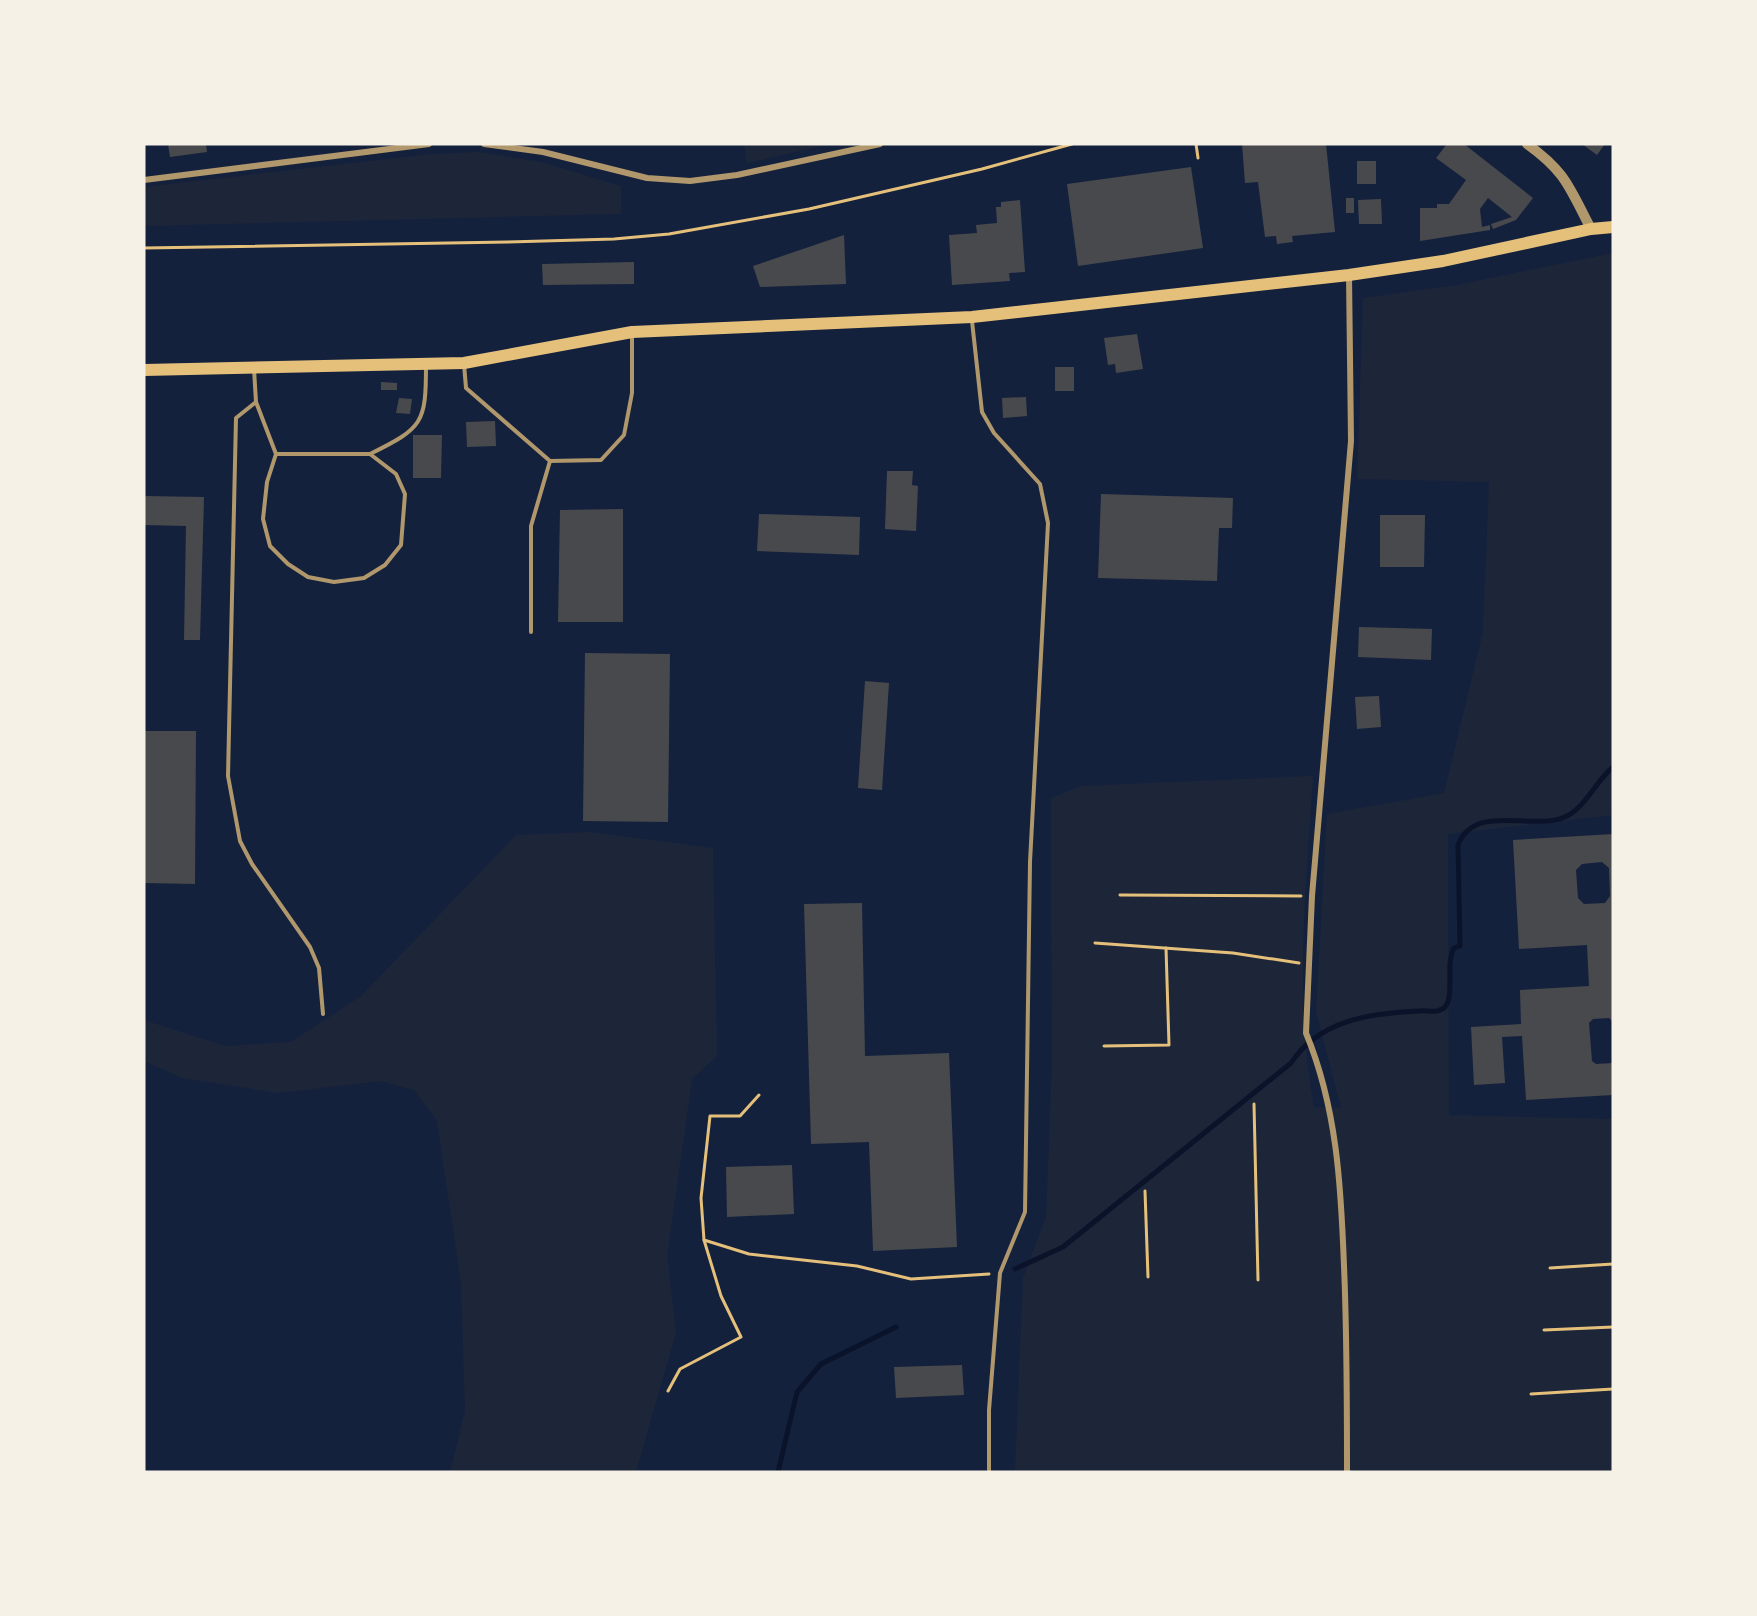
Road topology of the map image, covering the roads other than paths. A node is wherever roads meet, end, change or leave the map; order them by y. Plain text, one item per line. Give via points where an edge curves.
1 (429, 144) edge
2 (484, 144) edge
3 (880, 144) edge
4 (1527, 144) edge
5 (144, 180) edge
6 (1613, 227) edge
7 (1591, 228) junction
8 (1349, 275) junction
9 (972, 317) junction
10 (632, 332) junction
11 (464, 363) junction
12 (426, 364) junction
13 (254, 369) junction
14 (144, 370) edge
15 (255, 402) junction
16 (276, 454) junction
17 (370, 454) junction
18 (550, 461) junction
19 (531, 632) dead end
20 (323, 1014) dead end
21 (989, 1472) edge
22 (1347, 1472) edge

1 - 5 street
2 - 3 street via 543,152 647,178 690,181 737,175
4 - 7 street via 1563,175
6 - 7 main road
7 - 8 main road via 1443,261
8 - 9 main road
8 - 22 street via 1351,441 1311,896 1306,1033 1336,1136 1347,1348
9 - 10 main road
9 - 21 lane via 982,412 994,433 1040,484 1048,523 1030,862 1025,1212 1000,1273 989,1410
10 - 11 main road
10 - 18 lane via 632,393 624,435 601,460
11 - 12 main road
11 - 18 lane via 466,388
12 - 13 main road
12 - 17 lane via 425,410 421,421 393,443
13 - 14 main road
13 - 15 lane
15 - 16 lane
15 - 20 lane via 236,418 228,776 240,841 310,947 319,969
16 - 17 lane
16 - 17 lane via 267,482 263,519 270,546 308,577 334,582 364,578 385,565 401,545 405,494 396,474
18 - 19 lane via 531,526

